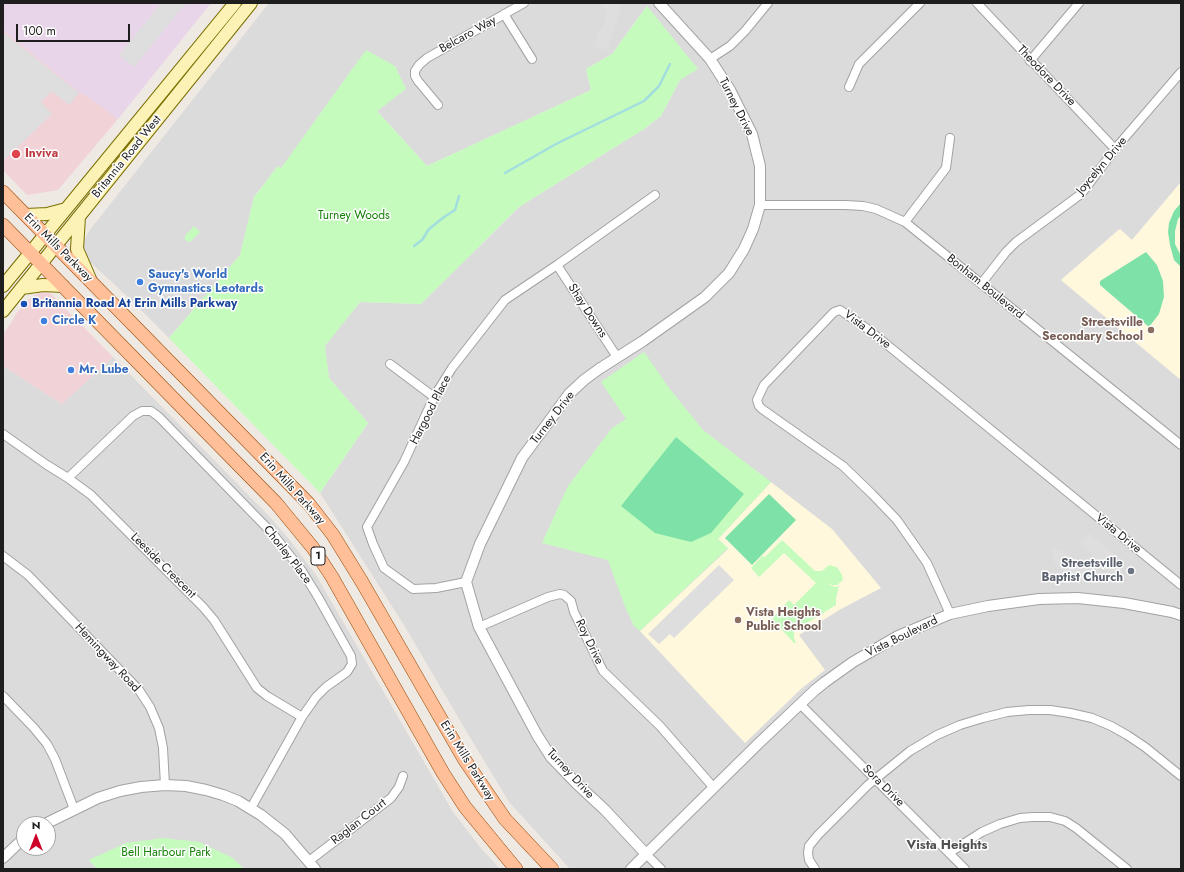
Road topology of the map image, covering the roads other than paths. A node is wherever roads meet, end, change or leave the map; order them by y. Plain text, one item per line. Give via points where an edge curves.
1 (235, 3) edge
2 (251, 3) edge
3 (524, 3) edge
4 (659, 3) edge
5 (768, 3) edge
6 (920, 3) edge
7 (977, 3) edge
8 (1079, 3) edge
9 (504, 14) junction
10 (532, 59) dead end
11 (710, 59) junction
12 (1030, 61) junction
13 (1181, 72) edge
14 (849, 87) dead end
15 (438, 105) dead end
16 (950, 138) dead end
17 (1116, 149) junction
18 (3, 192) edge
19 (655, 195) dead end
20 (760, 205) junction
21 (66, 208) junction
22 (26, 216) junction
23 (79, 217) junction
24 (905, 222) junction
25 (3, 225) edge
26 (45, 235) junction
27 (56, 246) junction
28 (30, 253) junction
29 (41, 264) junction
30 (557, 265) junction
31 (92, 282) junction
32 (982, 284) junction
33 (3, 286) edge
34 (63, 286) junction
35 (22, 288) junction
36 (3, 311) edge
37 (617, 357) junction
38 (390, 364) dead end
39 (434, 397) junction
40 (3, 434) edge
41 (1181, 445) edge
42 (68, 478) junction
43 (3, 556) edge
44 (466, 582) junction
45 (1181, 585) edge
46 (950, 614) junction
47 (1181, 615) edge
48 (479, 627) junction
49 (3, 696) edge
50 (800, 704) junction
51 (302, 717) junction
52 (403, 776) dead end
53 (1181, 776) edge
54 (876, 779) junction
55 (165, 785) junction
56 (714, 788) junction
57 (251, 808) junction
58 (74, 809) junction
59 (56, 818) edge
60 (16, 846) edge
61 (949, 853) junction
62 (646, 854) junction
63 (3, 858) edge
64 (312, 865) edge
65 (516, 869) edge
66 (552, 869) edge
67 (631, 869) edge
68 (661, 869) edge
69 (815, 869) edge
70 (965, 869) edge
71 (1127, 869) edge

1 - 21 main road, Britannia Road West
2 - 23 main road, Britannia Road West
3 - 9 street, Belcaro Way
4 - 11 street, Turney Drive
5 - 11 street via 730,46
6 - 14 street via 859,64
7 - 12 street, Theodore Drive
8 - 12 street
9 - 10 street
9 - 15 street, Belcaro Way via 418,64 415,76
11 - 20 street, Turney Drive via 730,90 752,134 760,166
12 - 17 street, Theodore Drive
13 - 17 street, Joycelyn Drive
16 - 24 street via 946,168
17 - 32 street, Joycelyn Drive via 1081,194 1016,242
18 - 22 main road, Erin Mills Parkway / 1
19 - 30 street, Hargood Place
20 - 24 street, Bonham Boulevard via 863,206
20 - 37 street, Turney Drive via 753,229 729,274 705,297
21 - 22 main road via 47,214
21 - 26 main road, Britannia Road West
22 - 26 main road, Erin Mills Parkway / 1
23 - 27 main road, Britannia Road West
23 - 31 main road via 77,250
24 - 32 street, Bonham Boulevard
25 - 28 main road, Erin Mills Parkway / 1
26 - 27 main road, Erin Mills Parkway / 1
26 - 28 main road, Britannia Road West
27 - 29 main road, Britannia Road West
27 - 31 main road, Erin Mills Parkway / 1
28 - 29 main road, Erin Mills Parkway / 1
28 - 33 main road, Britannia Road West
29 - 34 main road, Erin Mills Parkway / 1
29 - 35 main road, Britannia Road West
30 - 37 street, Shay Downs
30 - 39 street, Hargood Place via 505,300 452,368
31 - 66 main road, Erin Mills Parkway / 1 via 309,504 362,582 464,759 505,819
32 - 41 street, Bonham Boulevard
34 - 35 main road
34 - 65 main road, Erin Mills Parkway / 1 via 276,503 313,548 332,576 443,773 465,807
35 - 36 main road, Britannia Road West
37 - 44 street, Turney Drive via 569,394 522,458 480,544
38 - 39 street
39 - 44 street, Hargood Place via 404,462 367,527 384,568 413,589 436,588
40 - 42 street, Leeside Crescent
42 - 51 street, Leeside Crescent via 91,494 203,607 257,688
42 - 51 street, Chorley Place via 133,416 142,411 151,411 155,414 186,445 268,529 302,571 351,656 352,664 347,672 316,697
43 - 55 street, Hemingway Road via 28,575 139,690 159,728 164,748
44 - 48 street, Turney Drive
45 - 46 street, Vista Drive via 869,330 840,310 834,312 764,385 757,400 759,406 843,466 897,520 927,563
46 - 47 street, Vista Boulevard via 1039,599 1078,598 1124,603
46 - 50 street, Vista Boulevard via 875,648 825,682
48 - 56 street, Roy Drive via 548,597 564,595 571,601 603,671 660,726
48 - 62 street, Turney Drive via 551,757
49 - 58 street via 47,744
50 - 54 street, Sora Drive
50 - 56 street, Vista Boulevard
51 - 57 street, Chorley Place
52 - 64 street, Raglan Court via 399,787 390,798
53 - 54 street via 1145,747 1111,726 1070,713 1029,710 983,718 937,735 910,752
54 - 61 street, Sora Drive
54 - 69 street via 813,841 808,852
55 - 57 street via 206,790
55 - 58 street via 120,791
56 - 62 street, Vista Boulevard
57 - 64 street via 285,834
58 - 59 street
60 - 63 street
61 - 70 street, Sora Drive
61 - 71 street via 1000,824 1033,816 1050,817 1065,821 1076,828
62 - 67 street, Vista Boulevard
62 - 68 street, Turney Drive

